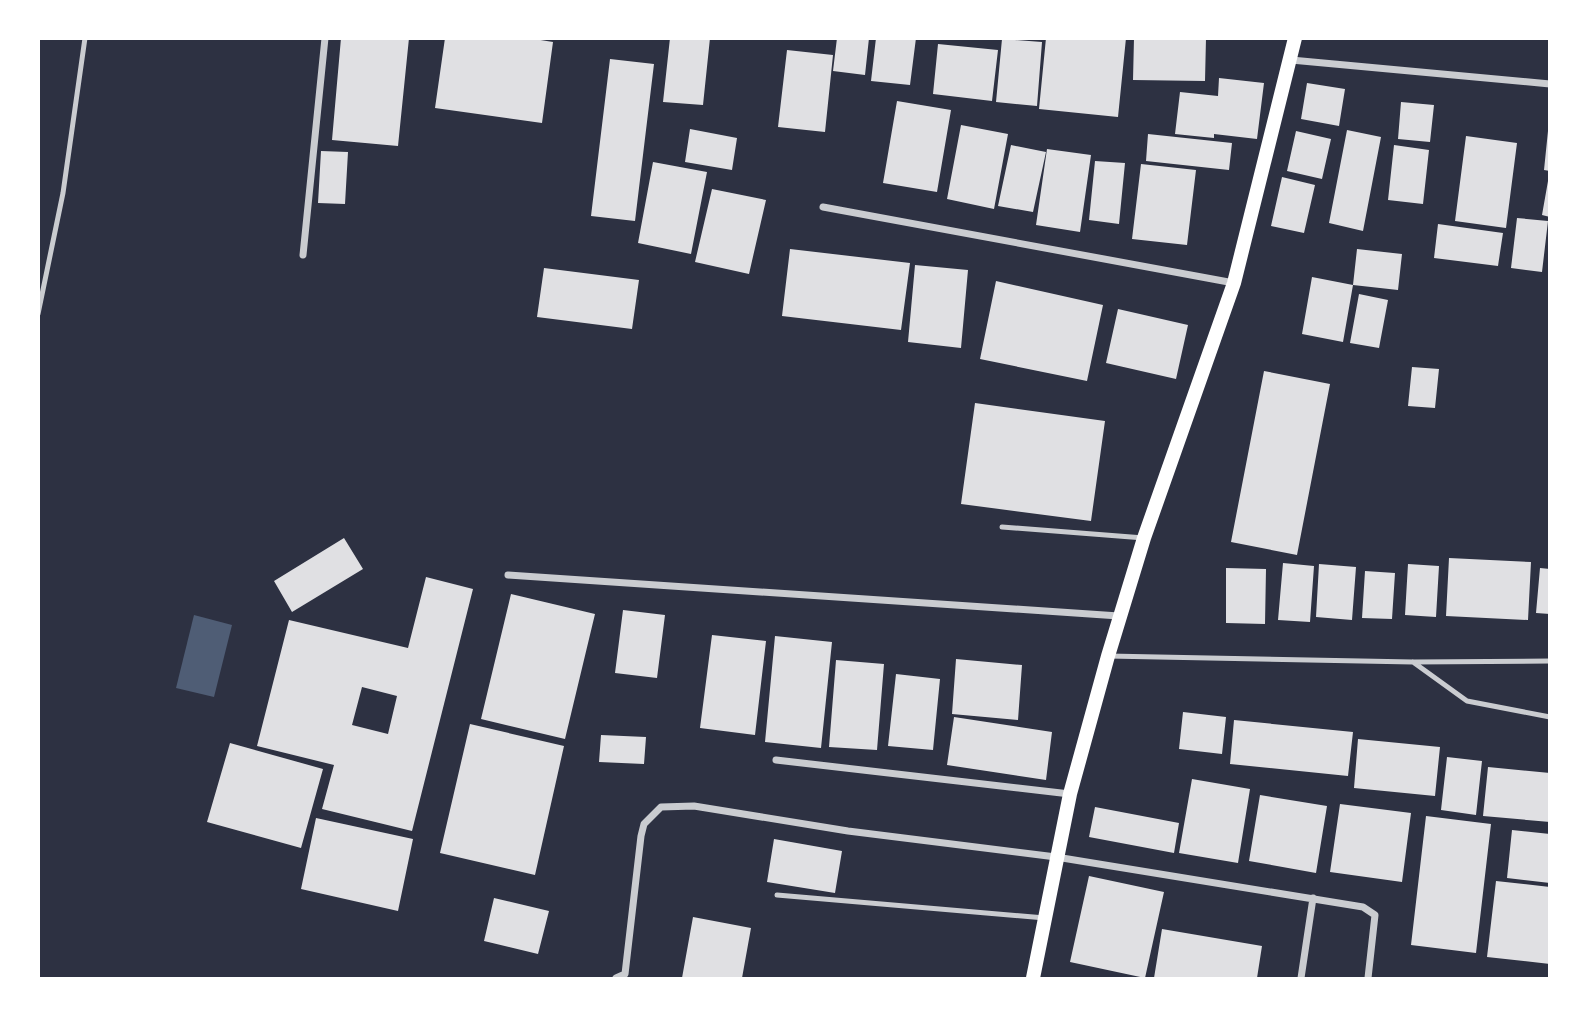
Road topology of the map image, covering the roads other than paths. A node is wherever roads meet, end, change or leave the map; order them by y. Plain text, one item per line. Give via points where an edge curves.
1 (85, 38) edge
2 (325, 38) edge
3 (1295, 38) edge
4 (1291, 60) junction
5 (1549, 84) edge
6 (823, 207) dead end
7 (303, 255) dead end
8 (1234, 283) junction
9 (38, 314) edge
10 (1002, 527) dead end
11 (1144, 538) junction
12 (509, 575) dead end
13 (1119, 616) junction
14 (1108, 656) junction
15 (1549, 661) edge
16 (1413, 662) junction
17 (1549, 717) edge
18 (776, 760) dead end
19 (1070, 794) junction
20 (1056, 857) junction
21 (777, 895) dead end
22 (1313, 898) junction
23 (1045, 918) junction
24 (616, 978) edge
25 (1033, 978) edge
26 (1301, 978) edge
27 (1368, 978) edge

1 - 9 lane via 63,193
2 - 7 street
3 - 4 main road
4 - 5 street
4 - 8 main road
6 - 8 street
8 - 11 main road
10 - 11 lane
11 - 13 main road
12 - 13 street
13 - 14 main road
14 - 16 lane
14 - 19 main road
15 - 16 lane
16 - 17 lane via 1467,702
18 - 19 street
19 - 20 main road
20 - 22 street
20 - 23 main road
20 - 24 street via 668,805 656,810 641,836 625,974
21 - 23 lane
22 - 26 street
22 - 27 street via 1363,907 1375,915
23 - 25 main road

